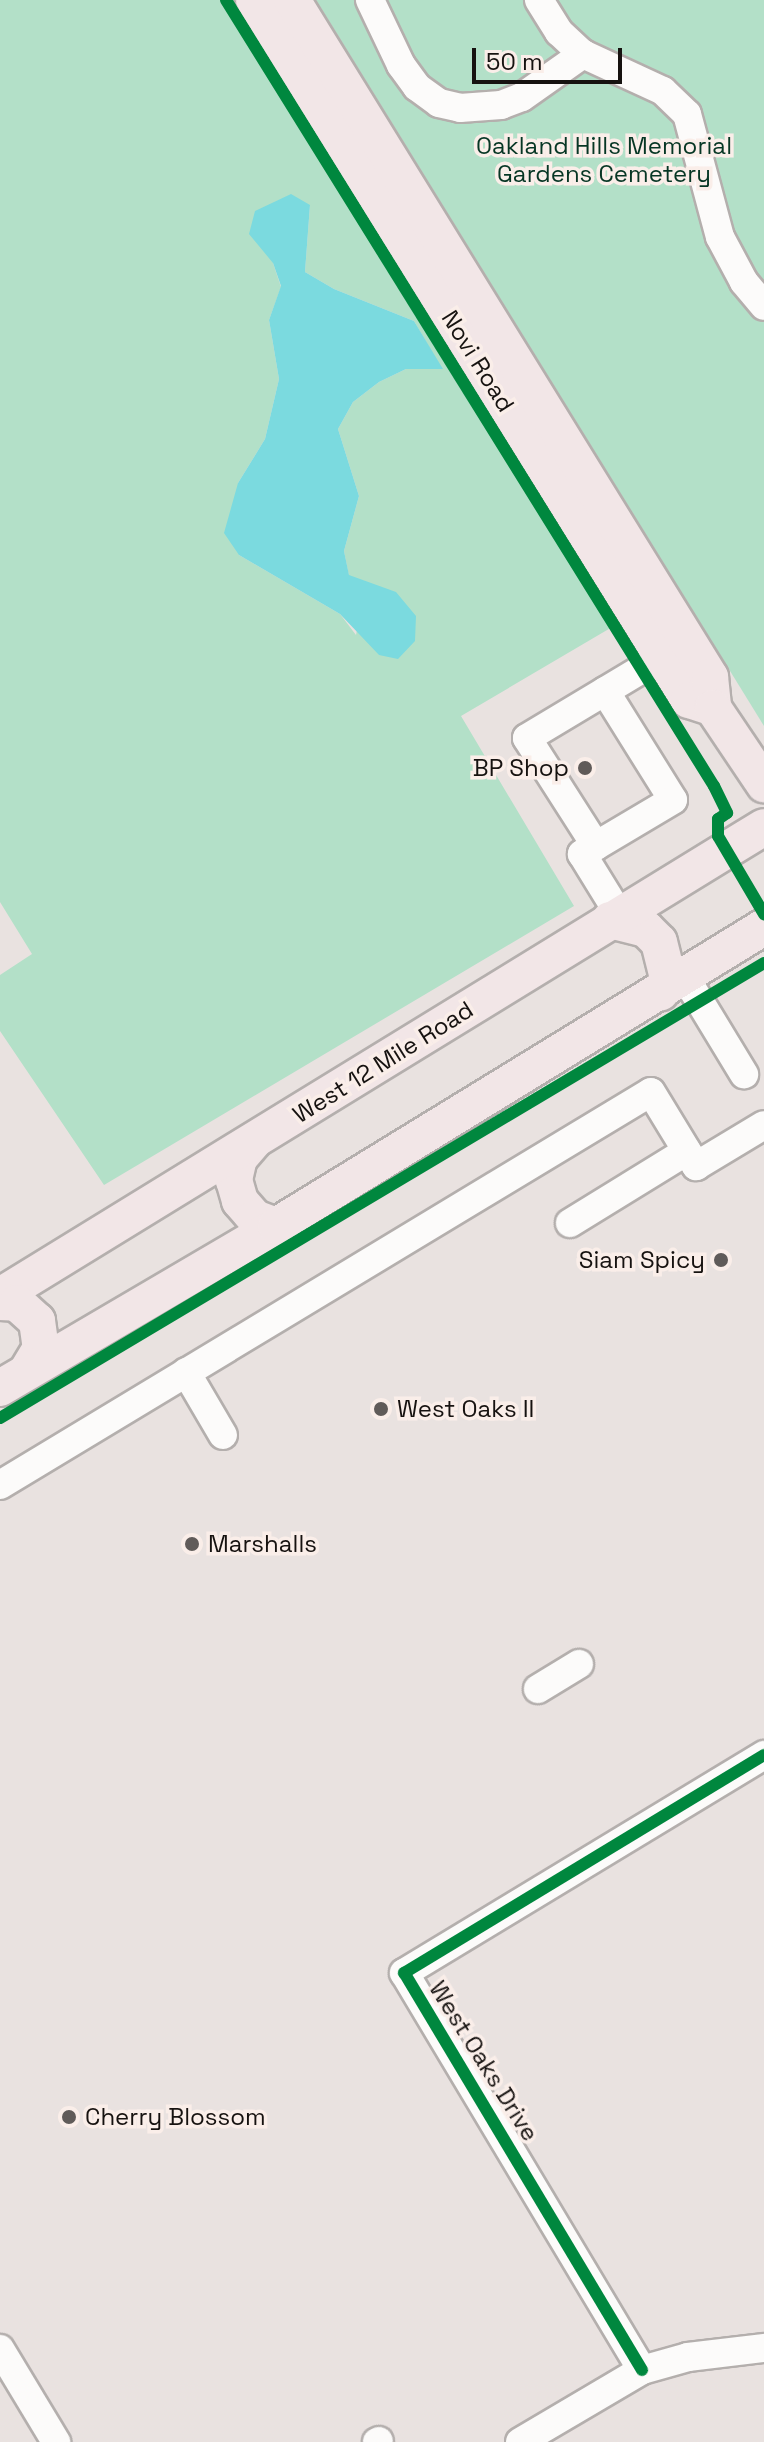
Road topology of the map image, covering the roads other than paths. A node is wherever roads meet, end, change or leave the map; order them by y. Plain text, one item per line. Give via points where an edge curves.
1 (254, 0) edge
2 (292, 0) edge
3 (370, 0) edge
4 (539, 0) edge
5 (583, 54) junction
6 (764, 306) edge
7 (662, 657) junction
8 (605, 691) junction
9 (713, 708) junction
10 (764, 784) edge
11 (764, 827) edge
12 (596, 846) junction
13 (615, 917) junction
14 (764, 927) edge
15 (673, 984) junction
16 (744, 1074) dead end
17 (764, 1125) edge
18 (254, 1141) junction
19 (687, 1151) junction
20 (570, 1223) dead end
21 (276, 1226) junction
22 (0, 1296) edge
23 (0, 1302) edge
24 (186, 1372) junction
25 (14, 1379) edge
26 (223, 1435) dead end
27 (0, 1485) edge
28 (579, 1664) dead end
29 (538, 1689) dead end
30 (764, 1755) edge
31 (764, 2348) edge
32 (0, 2349) edge
33 (642, 2370) junction
34 (56, 2442) edge
35 (520, 2442) edge

1 - 7 main road, Novi Road
2 - 9 main road, Novi Road via 710,677
3 - 5 street via 409,76 427,96 449,106 479,108 512,101 538,89
4 - 5 street via 559,32
5 - 6 street via 663,91 687,114 720,237
7 - 8 street
7 - 9 main road, Novi Road via 689,700
8 - 12 street via 673,800
8 - 12 street via 527,738
9 - 10 main road, Novi Road
11 - 13 main road, West 12 Mile Road
12 - 13 street via 582,854
13 - 15 main road via 659,942
13 - 18 main road, West 12 Mile Road
14 - 15 main road
15 - 16 street
15 - 21 main road
17 - 19 street via 696,1166
18 - 21 main road via 239,1158 234,1180 240,1201 255,1218
18 - 22 main road, West 12 Mile Road
19 - 20 street
19 - 24 street via 651,1092
21 - 25 main road
23 - 25 main road via 17,1303 37,1321 41,1348
24 - 26 street
24 - 27 street
28 - 29 street
30 - 33 street, West Oaks Drive via 404,1973
31 - 33 street via 688,2357
32 - 34 street
33 - 35 street

